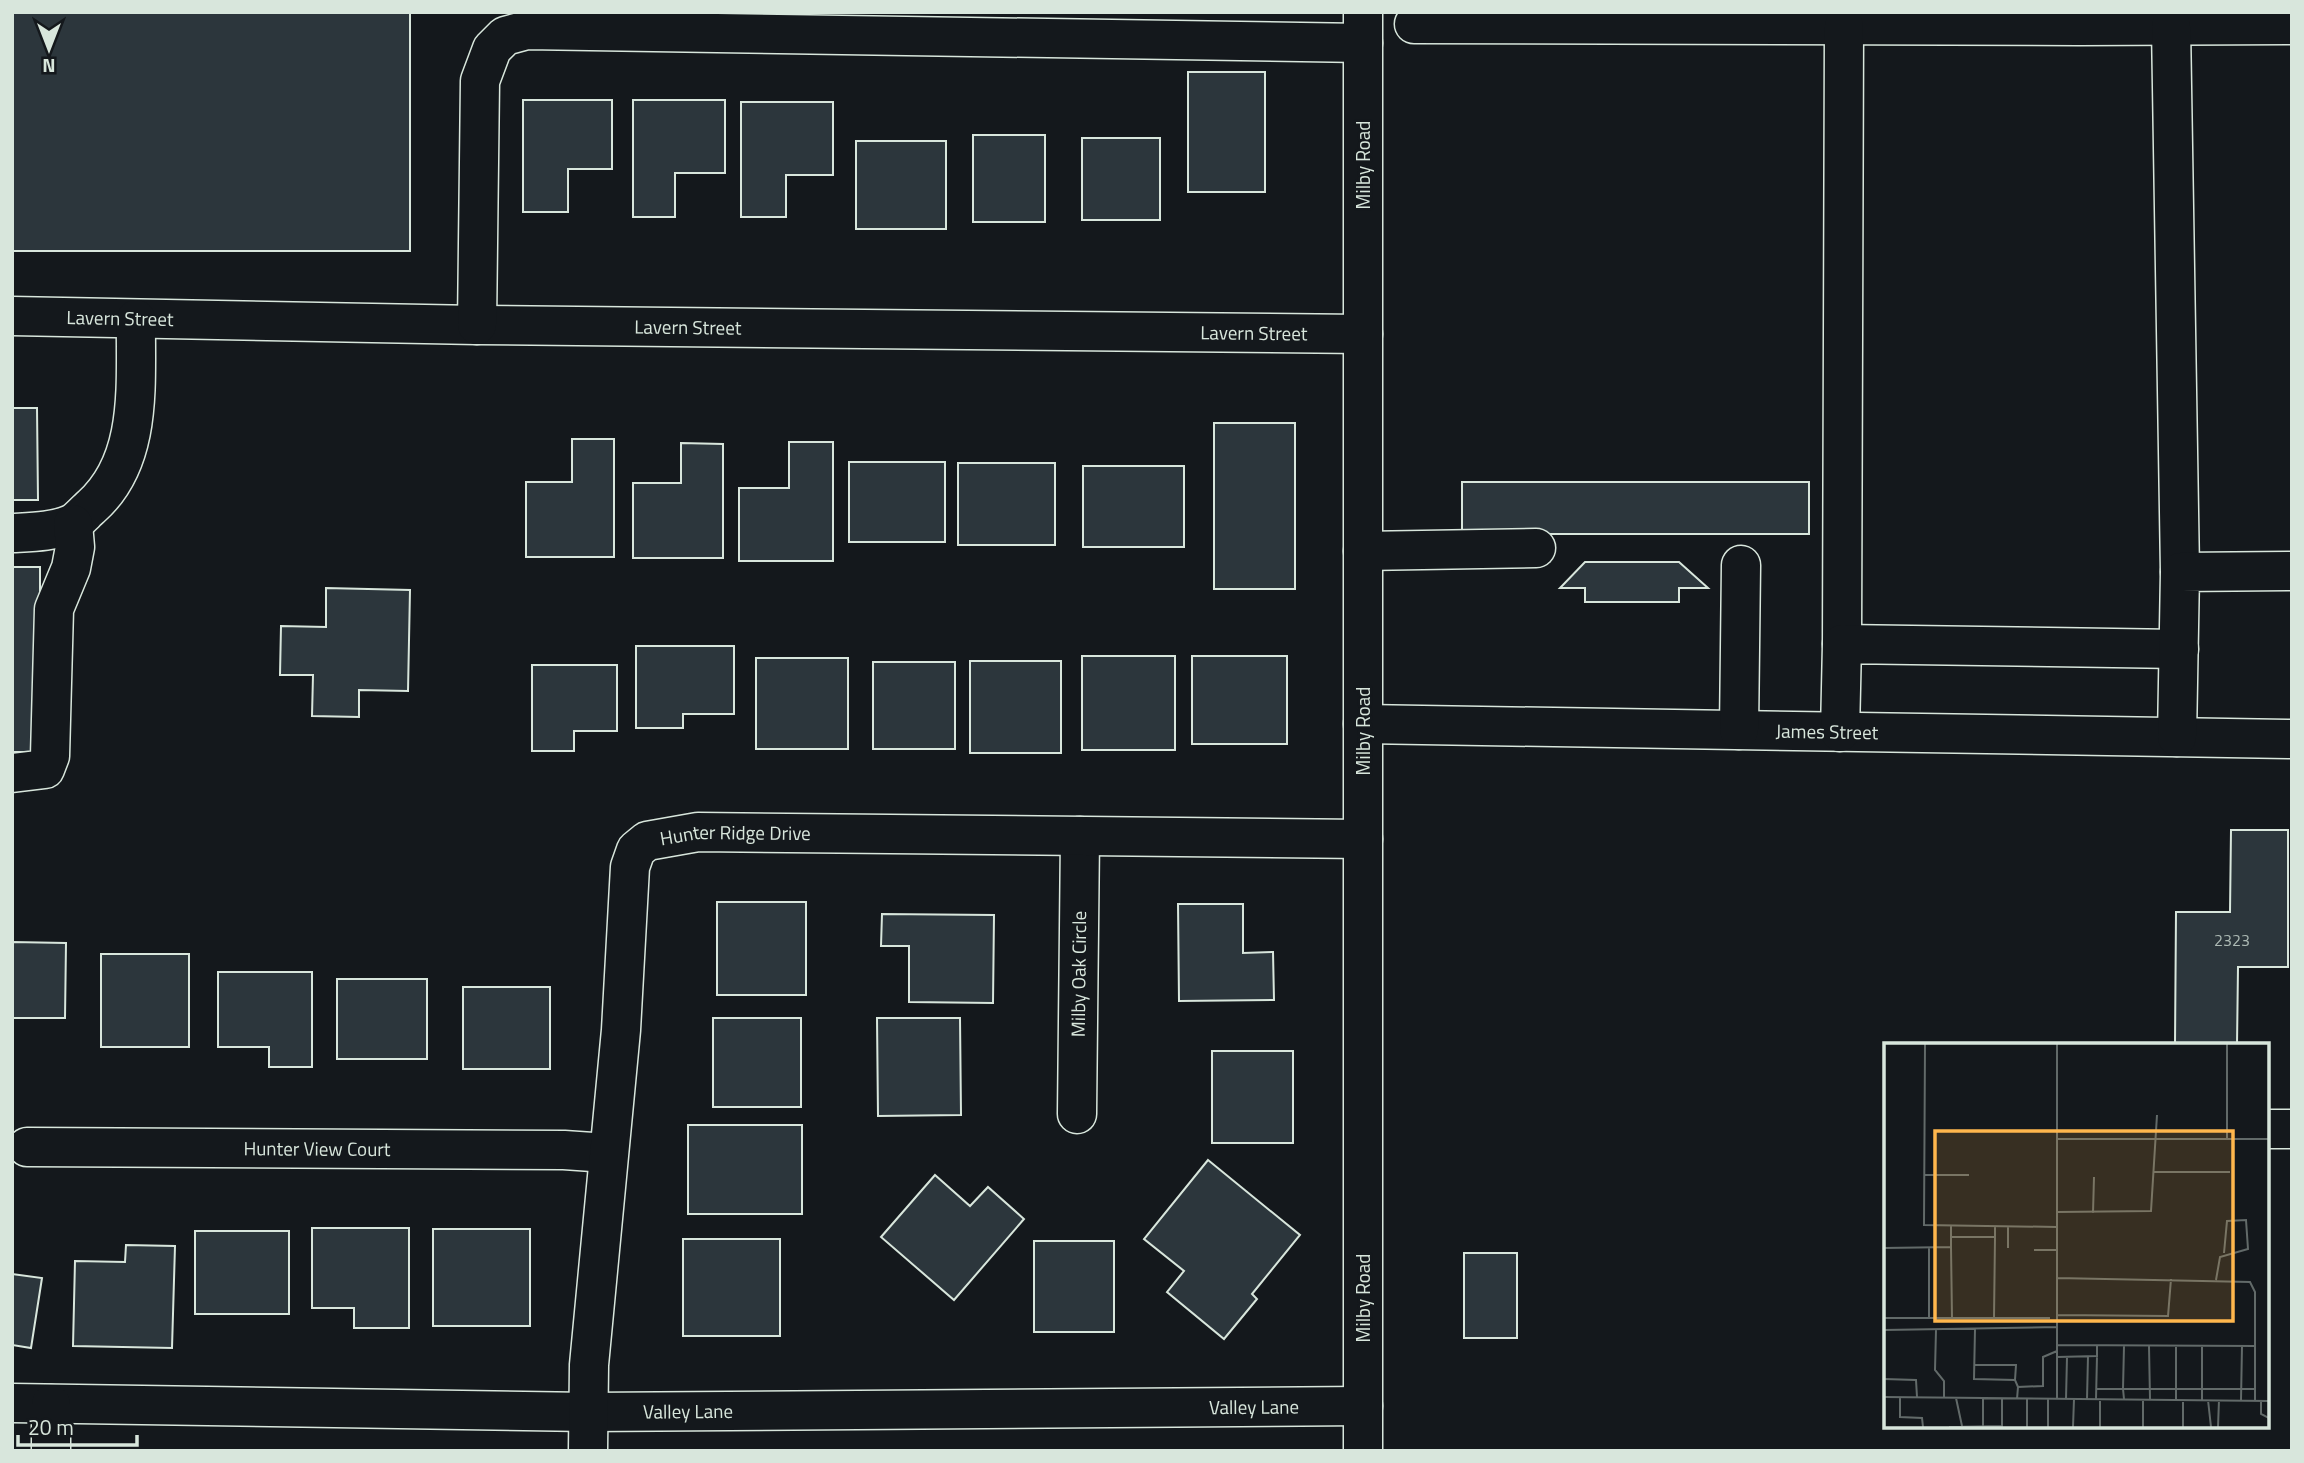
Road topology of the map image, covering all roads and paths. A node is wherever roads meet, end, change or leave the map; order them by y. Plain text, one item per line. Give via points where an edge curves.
1 (1414, 24) dead end
2 (2292, 25) edge
3 (1844, 26) junction
4 (2171, 26) junction
5 (1363, 28) edge
6 (12, 316) edge
7 (135, 318) junction
8 (477, 325) junction
9 (1363, 334) junction
10 (72, 524) junction
11 (12, 533) edge
12 (1536, 548) dead end
13 (1363, 551) junction
14 (1741, 565) dead end
15 (2292, 570) edge
16 (2180, 572) junction
17 (1842, 644) junction
18 (2179, 649) junction
19 (1363, 724) junction
20 (1739, 730) junction
21 (1840, 732) junction
22 (2177, 737) junction
23 (2292, 739) edge
24 (12, 773) edge
25 (1080, 836) junction
26 (1363, 839) junction
27 (1077, 1114) dead end
28 (2269, 1129) edge
29 (2292, 1129) edge
30 (27, 1147) dead end
31 (607, 1153) junction
32 (12, 1403) edge
33 (51, 1404) junction
34 (1363, 1406) junction
35 (588, 1412) junction
36 (51, 1451) edge
37 (588, 1451) edge
38 (1363, 1451) edge

1 - 3 street
2 - 4 street
3 - 4 street
3 - 17 street
4 - 16 street
5 - 8 street via 527,30 505,36 492,49 480,81
5 - 9 street, Milby Road
6 - 7 street, Lavern Street
7 - 8 street, Lavern Street
7 - 10 street via 131,438 121,468 104,495
8 - 9 street, Lavern Street
9 - 13 street, Milby Road
10 - 11 street
10 - 24 street via 75,547 71,568 54,609 50,756 45,769
12 - 13 street
13 - 19 street, Milby Road
14 - 20 street
15 - 16 street
16 - 18 street
17 - 18 street
17 - 21 street
18 - 22 street
19 - 20 street, James Street
19 - 26 street, Milby Road
20 - 21 street, James Street
21 - 22 street, James Street
22 - 23 street, James Street
25 - 26 street, Hunter Ridge Drive
25 - 27 street, Milby Oak Circle
25 - 31 street, Hunter Ridge Drive via 735,831 647,841 636,849 630,867 621,1030
26 - 34 street, Milby Road
28 - 29 street
30 - 31 street, Hunter View Court
31 - 35 street, Hunter Ridge Drive
32 - 33 street, Valley Lane
33 - 35 street, Valley Lane
33 - 36 street
34 - 35 street, Valley Lane
34 - 38 street, Milby Road
35 - 37 street, Hunter Ridge Drive

